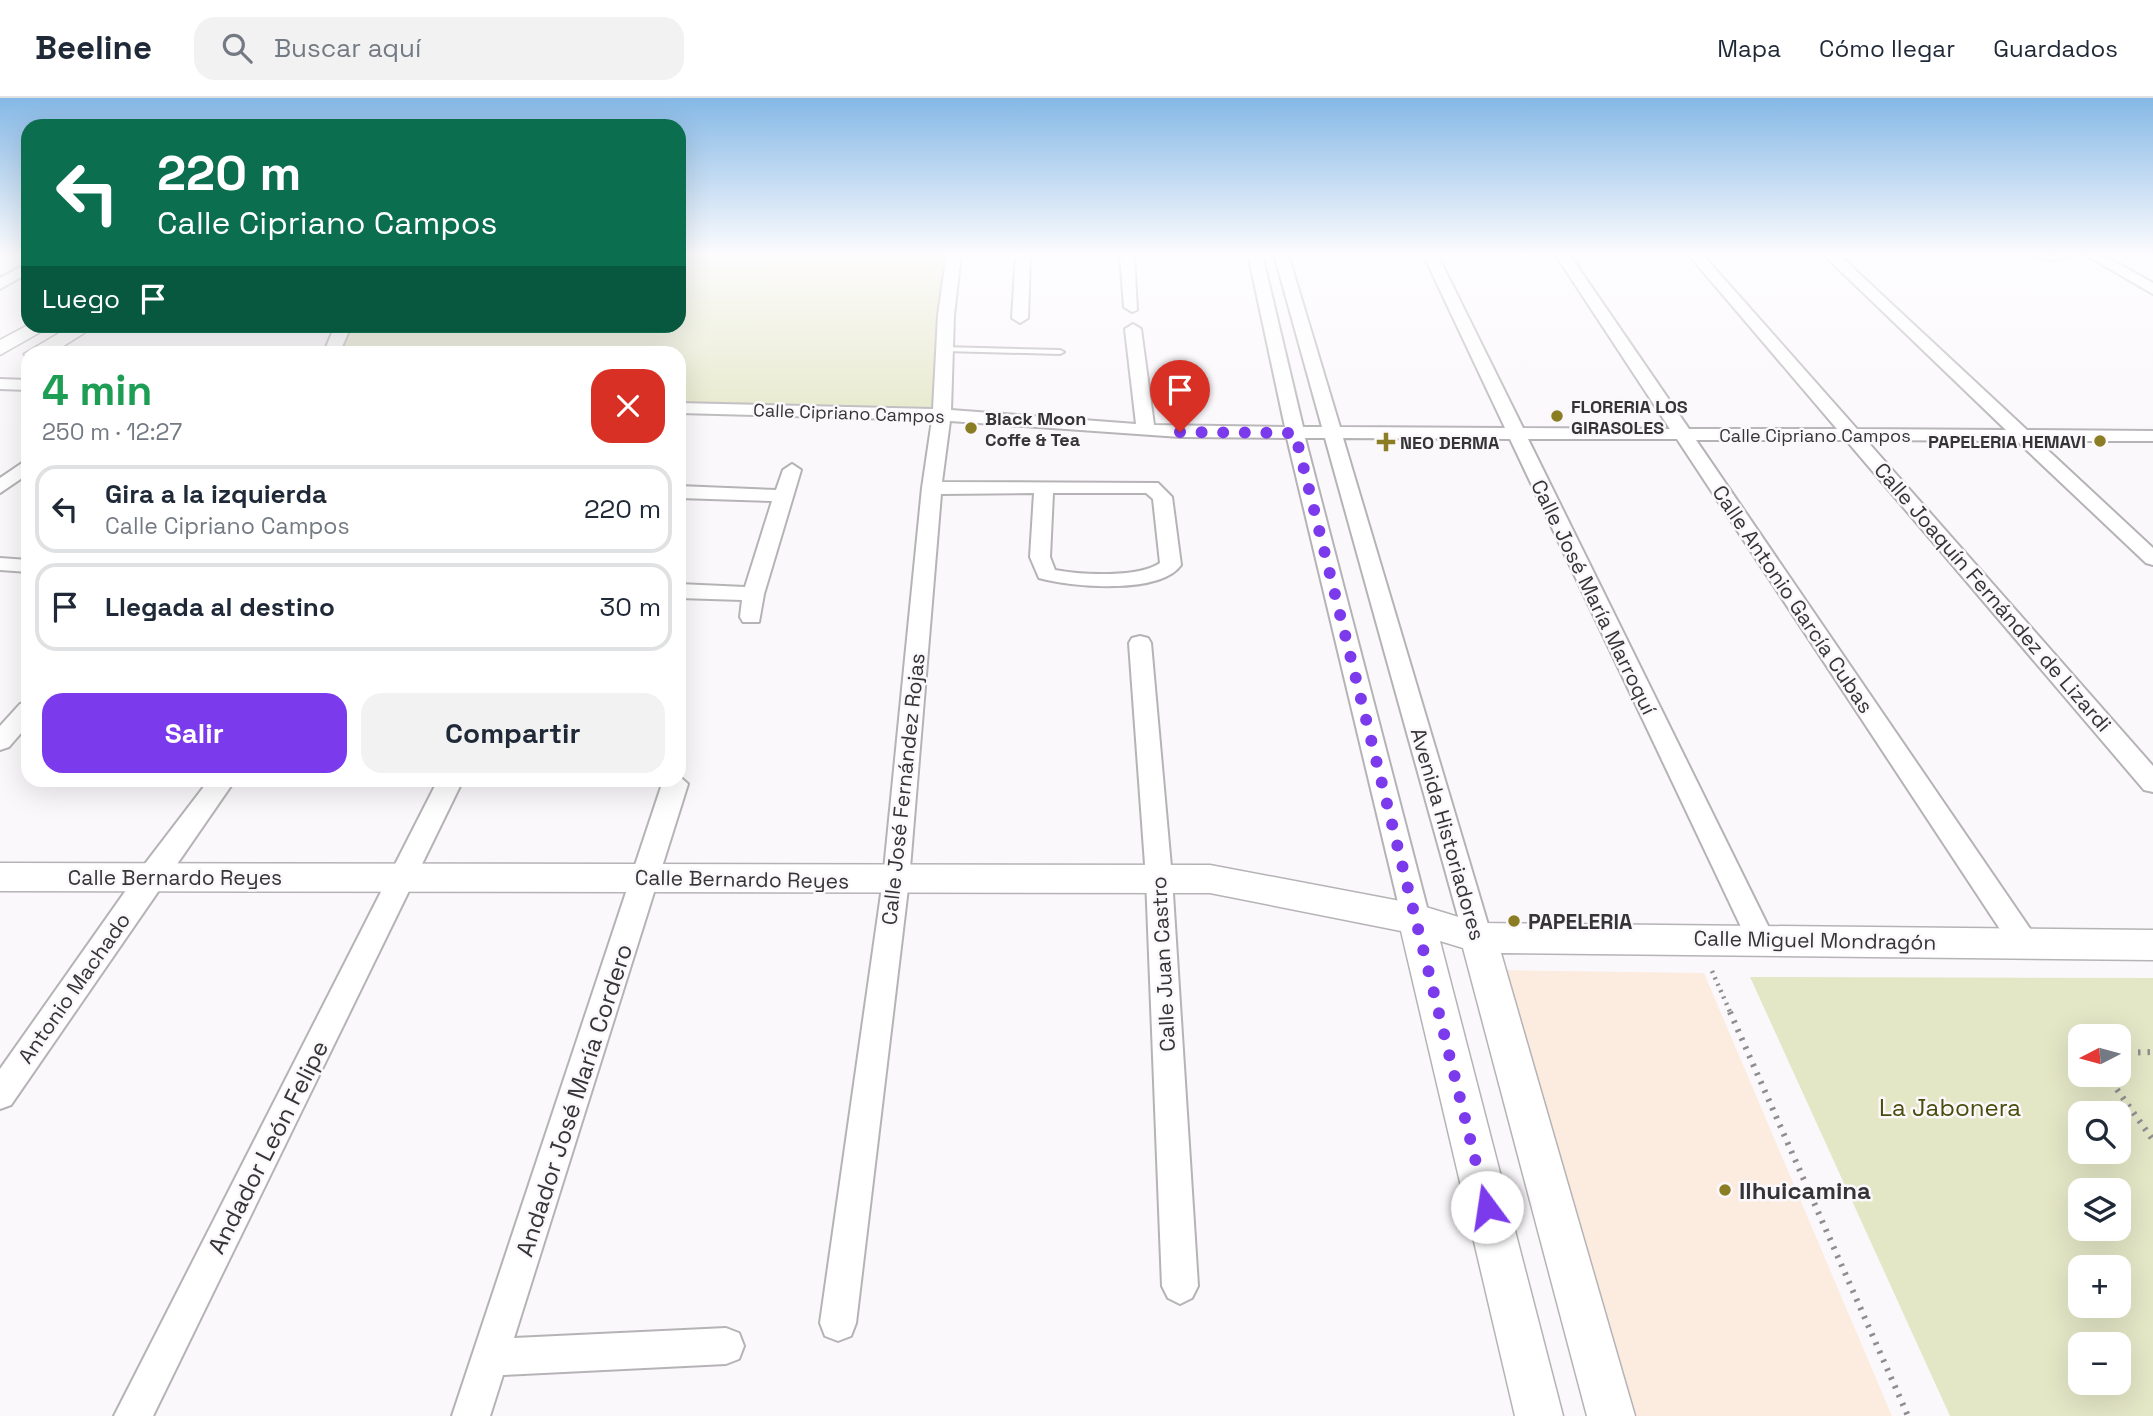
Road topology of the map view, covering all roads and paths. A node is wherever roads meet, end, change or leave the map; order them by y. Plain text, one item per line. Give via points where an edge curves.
1 (948, 316) edge
2 (1269, 316) edge
3 (1298, 316) edge
4 (1459, 316) edge
5 (1603, 316) edge
6 (1748, 316) edge
7 (1896, 316) edge
8 (1133, 330) dead end
9 (29, 333) edge
10 (72, 333) edge
11 (49, 346) edge
12 (0, 349) edge
13 (945, 349) junction
14 (1060, 352) dead end
15 (21, 362) edge
16 (0, 373) edge
17 (0, 384) edge
18 (21, 385) edge
19 (686, 408) edge
20 (942, 415) junction
21 (1146, 430) junction
22 (1295, 433) junction
23 (1332, 434) junction
24 (1516, 435) junction
25 (1682, 435) junction
26 (1852, 435) junction
27 (2023, 435) junction
28 (2153, 436) edge
29 (792, 470) dead end
30 (21, 472) edge
31 (0, 487) edge
32 (932, 488) junction
33 (1044, 489) junction
34 (686, 492) edge
35 (783, 496) junction
36 (2153, 559) edge
37 (0, 564) edge
38 (21, 566) edge
39 (686, 591) edge
40 (753, 594) junction
41 (751, 617) dead end
42 (1140, 643) dead end
43 (21, 718) edge
44 (0, 741) edge
45 (2153, 783) edge
46 (218, 787) edge
47 (448, 787) edge
48 (674, 787) edge
49 (0, 877) edge
50 (151, 877) junction
51 (646, 877) junction
52 (403, 878) junction
53 (1159, 878) junction
54 (896, 880) junction
55 (1416, 919) junction
56 (1478, 938) junction
57 (1698, 939) junction
58 (1761, 940) junction
59 (2025, 944) junction
60 (2153, 945) edge
61 (2153, 1052) edge
62 (2132, 1053) edge
63 (2115, 1087) edge
64 (0, 1095) edge
65 (2153, 1140) edge
66 (1180, 1286) dead end
67 (838, 1323) dead end
68 (726, 1346) dead end
69 (491, 1357) junction
70 (133, 1416) edge
71 (471, 1416) edge
72 (1539, 1416) edge
73 (1611, 1416) edge
74 (1908, 1416) edge

1 - 13 street, Calle José Fernández Rojas
2 - 22 street
3 - 23 street, Avenida Historiadores
4 - 24 street, Calle José María Marroquí
5 - 25 street, Calle Antonio García Cubas
6 - 26 street, Calle Joaquín Fernández de Lizardi
7 - 27 street
8 - 21 street
9 - 12 street
10 - 11 street
13 - 14 lane
13 - 20 street, Calle José Fernández Rojas
15 - 16 street
17 - 18 street
19 - 20 street, Calle Cipriano Campos
20 - 21 street, Calle Cipriano Campos
20 - 32 street, Calle José Fernández Rojas
21 - 22 street, Calle Cipriano Campos
22 - 23 street, Calle Cipriano Campos
22 - 55 street
23 - 24 street, Calle Cipriano Campos
23 - 56 street, Avenida Historiadores
24 - 25 street, Calle Cipriano Campos
24 - 58 street, Calle José María Marroquí
25 - 26 street, Calle Cipriano Campos
25 - 59 street, Calle Antonio García Cubas
26 - 27 street, Calle Cipriano Campos
26 - 45 street, Calle Joaquín Fernández de Lizardi
27 - 28 street, Calle Cipriano Campos
27 - 36 street
29 - 35 street
30 - 31 street
32 - 33 street
32 - 54 street, Calle José Fernández Rojas
33 - 33 street via 1156,489 1162,497 1171,565 1151,576 1062,579 1045,574 1040,557
34 - 35 street
35 - 40 street
37 - 38 street
39 - 40 street
40 - 41 street
42 - 53 street, Calle Juan Castro
43 - 44 street
46 - 50 street, Antonio Machado
47 - 52 street, Andador León Felipe
48 - 51 street, Andador José María Cordero
49 - 50 street, Calle Bernardo Reyes
50 - 52 street, Calle Bernardo Reyes
50 - 64 street, Antonio Machado
51 - 52 street, Calle Bernardo Reyes
51 - 54 street, Calle Bernardo Reyes
51 - 69 street, Andador José María Cordero
52 - 70 street, Andador León Felipe
53 - 54 street, Calle Bernardo Reyes
53 - 55 street, Calle Bernardo Reyes via 1210,879
53 - 66 street, Calle Juan Castro
54 - 67 street, Calle José Fernández Rojas
55 - 56 street, Calle Bernardo Reyes
55 - 72 street
56 - 57 street, Calle Miguel Mondragón
56 - 73 street, Avenida Historiadores
57 - 58 street, Calle Miguel Mondragón
57 - 74 path
58 - 59 street, Calle Miguel Mondragón
59 - 60 street, Calle Miguel Mondragón
61 - 62 path
63 - 65 path
68 - 69 street
69 - 71 street, Andador José María Cordero

